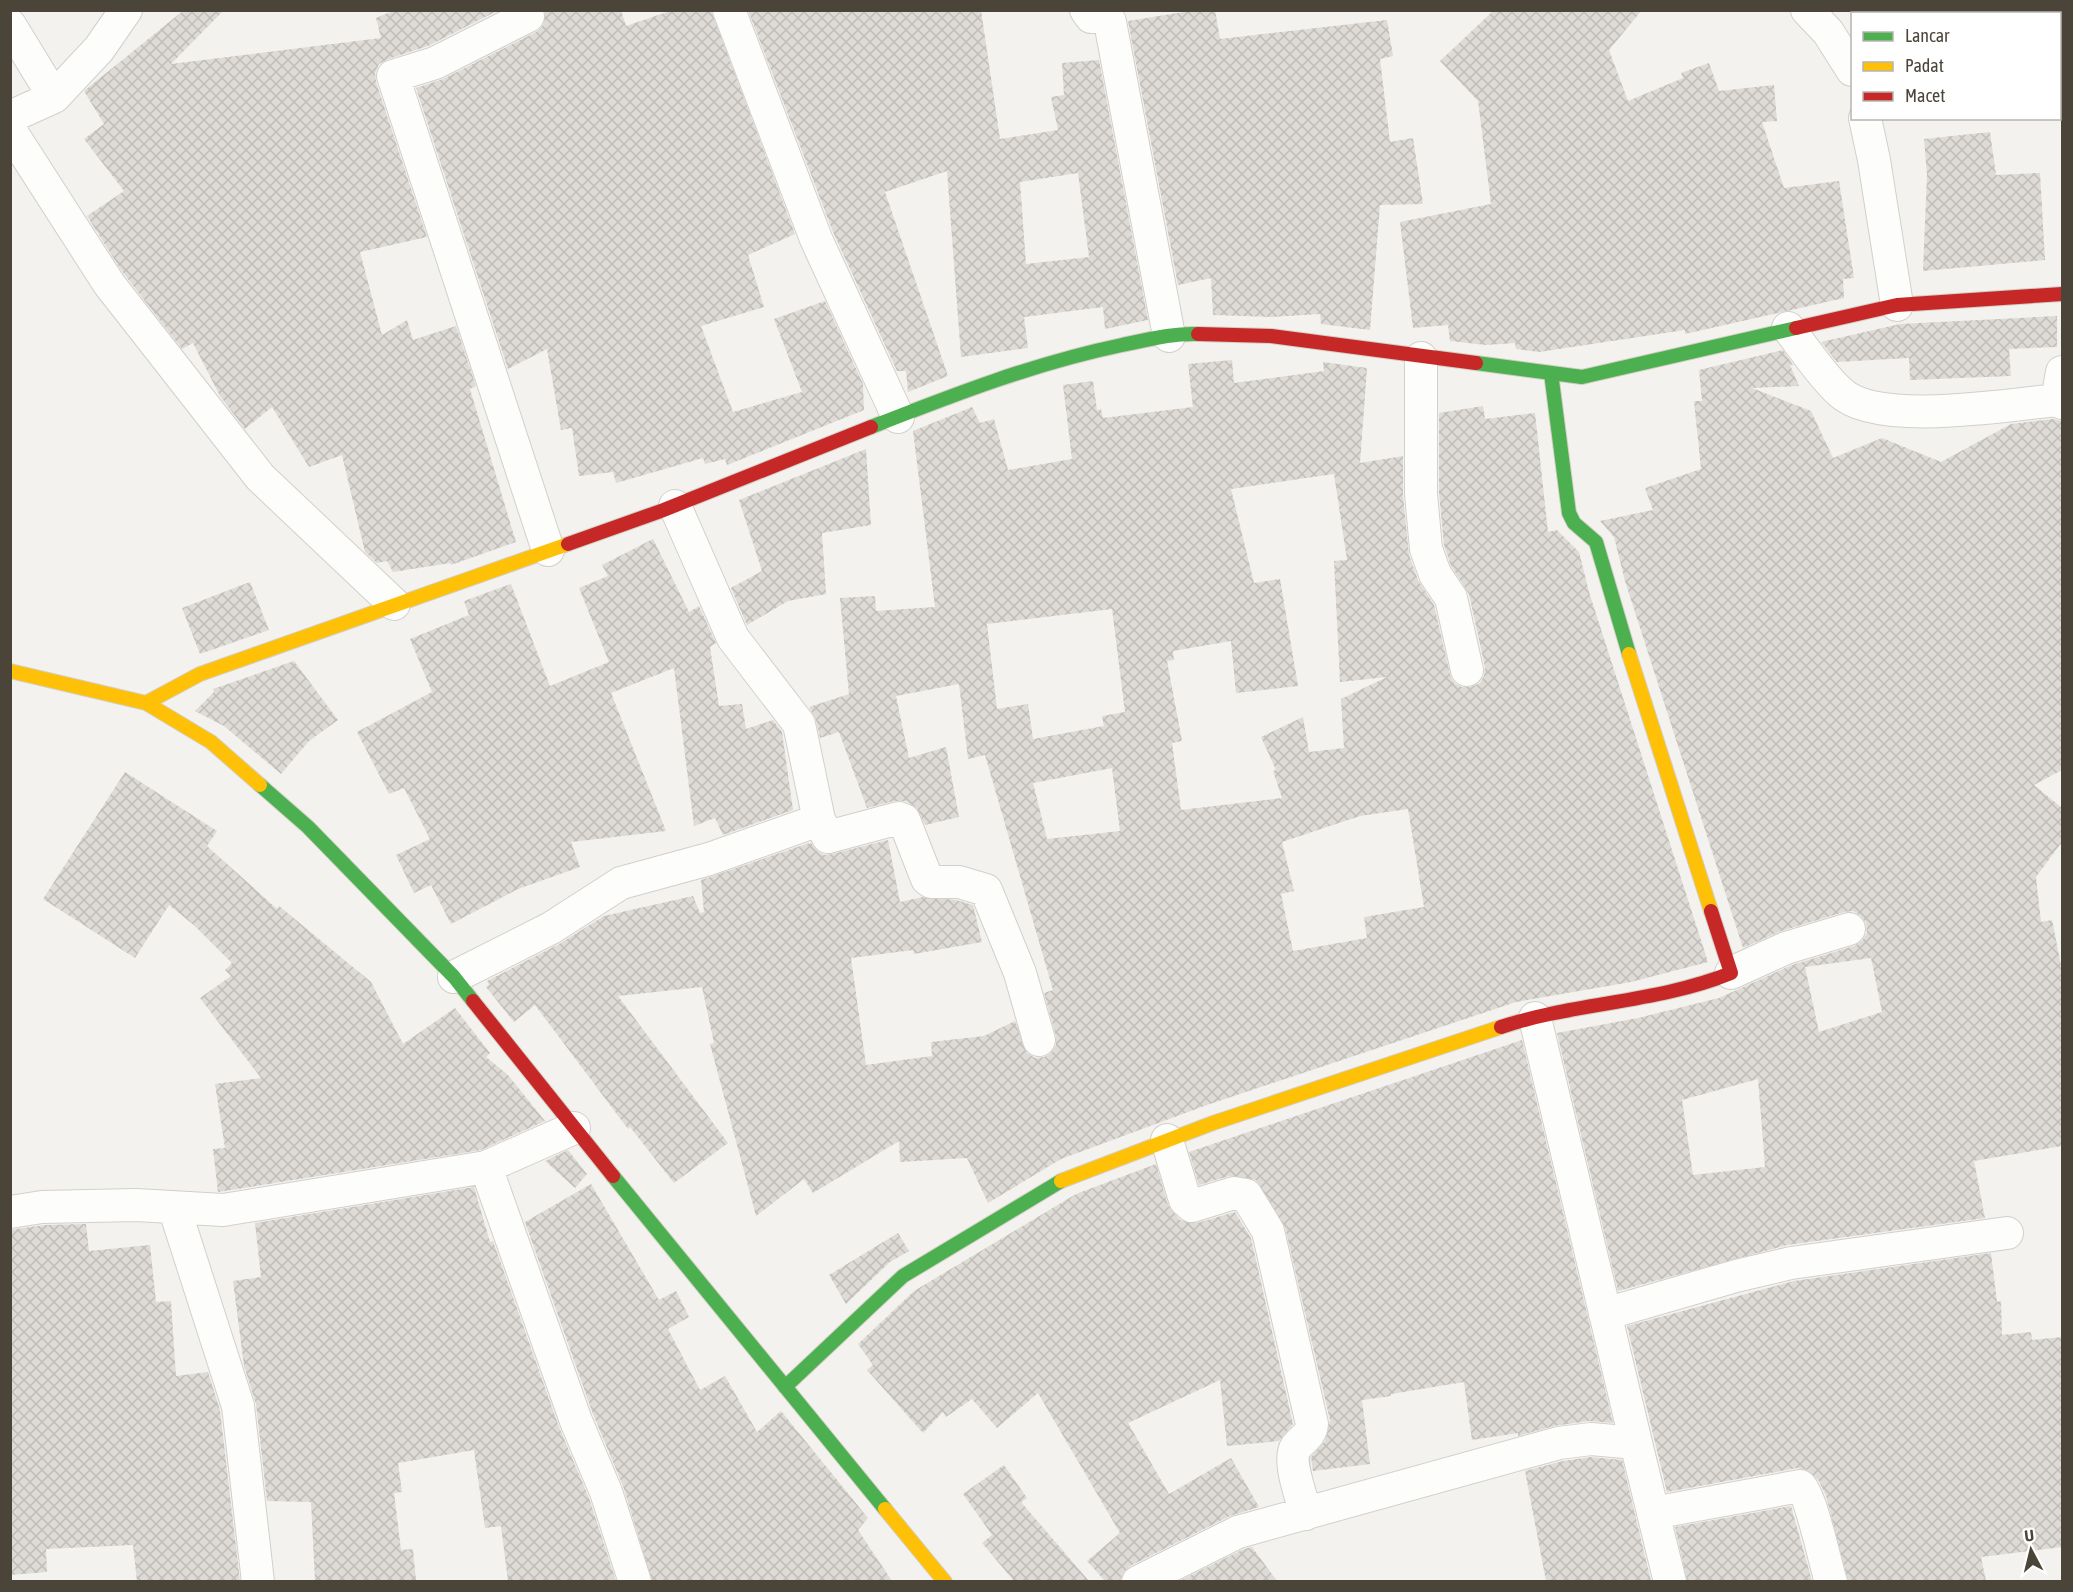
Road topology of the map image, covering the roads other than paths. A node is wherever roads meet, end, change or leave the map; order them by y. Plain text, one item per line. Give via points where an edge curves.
1 (126, 10) edge
2 (729, 10) edge
3 (1086, 10) edge
4 (1807, 10) edge
5 (528, 16) dead end
6 (10, 25) edge
7 (1851, 68) edge
8 (54, 97) junction
9 (10, 117) edge
10 (1865, 120) edge
11 (10, 130) edge
12 (2062, 294) edge
13 (1897, 305) junction
14 (1788, 328) junction
15 (1168, 336) junction
16 (1421, 358) junction
17 (1551, 373) junction
18 (2061, 392) edge
19 (898, 417) junction
20 (675, 506) junction
21 (548, 550) junction
22 (394, 604) junction
23 (1467, 670) dead end
24 (10, 671) edge
25 (146, 703) junction
26 (819, 820) junction
27 (1850, 929) dead end
28 (1731, 972) junction
29 (454, 977) junction
30 (1535, 1018) junction
31 (1038, 1040) dead end
32 (574, 1128) junction
33 (1167, 1140) junction
34 (486, 1167) junction
35 (174, 1207) junction
36 (10, 1212) edge
37 (2007, 1233) dead end
38 (1605, 1314) junction
39 (786, 1387) junction
40 (1636, 1443) junction
41 (1653, 1513) junction
42 (1306, 1514) junction
43 (258, 1581) edge
44 (635, 1581) edge
45 (945, 1581) edge
46 (1138, 1581) edge
47 (1670, 1581) edge
48 (1831, 1581) edge

1 - 8 street via 99,49
2 - 19 street via 816,239
3 - 15 street via 1092,17 1110,22
4 - 7 street via 1828,32
5 - 21 street via 435,63 393,76
6 - 8 street
8 - 9 street
10 - 13 street
11 - 22 street via 109,284 260,477
12 - 13 street
13 - 14 street
14 - 17 street via 1582,377
14 - 18 street via 1841,394 1873,407 1916,413
15 - 16 street via 1271,336
15 - 19 street via 1097,350 990,380
16 - 17 street
16 - 23 street via 1421,494 1426,549 1435,574 1451,597
17 - 28 street via 1569,513 1574,523 1596,542 1606,586
19 - 20 street
20 - 21 street
20 - 26 street via 733,638 799,724
21 - 22 street
22 - 25 street via 200,674
24 - 25 street
25 - 29 street via 211,742 308,826
26 - 29 street via 709,859 621,883 551,928
26 - 31 street via 828,837 885,821 904,820 927,879 986,890 1020,973
27 - 28 street via 1786,948
28 - 30 street via 1635,1000
29 - 32 street
30 - 33 street
30 - 38 street
32 - 34 street
32 - 39 street
33 - 39 street via 1068,1177 903,1276
33 - 42 street via 1185,1200 1192,1206 1234,1193 1246,1195 1268,1231 1312,1424 1309,1435 1295,1448 1293,1460
34 - 35 street via 223,1210
34 - 44 street
35 - 36 street via 42,1207
35 - 43 street via 238,1406
37 - 38 street via 1791,1263
38 - 40 street
39 - 45 street
40 - 41 street
40 - 42 street via 1591,1439 1559,1443
41 - 47 street
41 - 48 street via 1800,1486 1811,1507
42 - 46 street via 1238,1532

